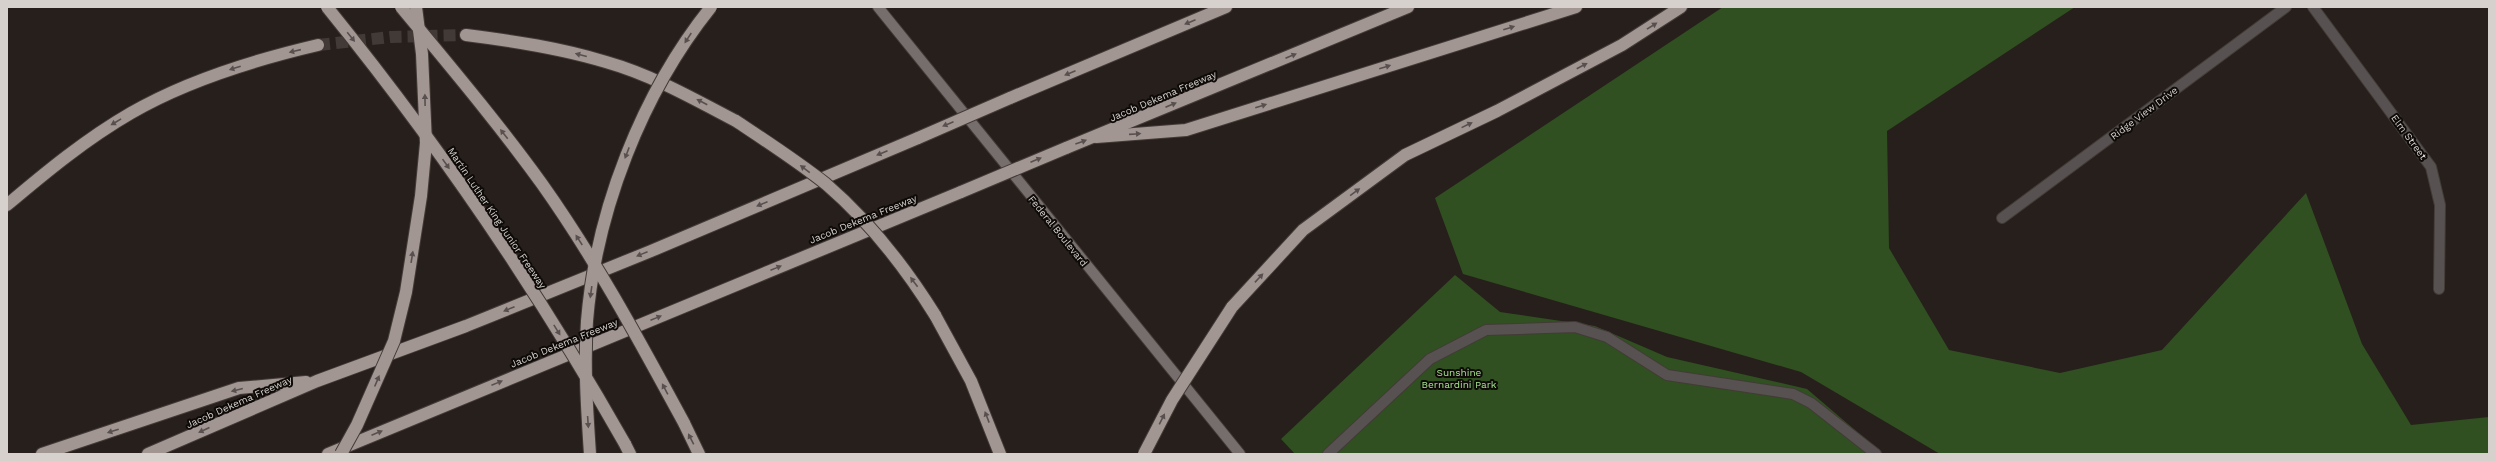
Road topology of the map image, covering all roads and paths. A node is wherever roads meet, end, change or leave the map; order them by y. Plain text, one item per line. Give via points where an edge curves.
1 (327, 7) edge
2 (401, 7) edge
3 (416, 7) edge
4 (711, 7) edge
5 (878, 7) edge
6 (1226, 7) edge
7 (1408, 7) edge
8 (1576, 7) edge
9 (1681, 7) edge
10 (2286, 7) edge
11 (2313, 7) edge
12 (466, 36) tunnel mouth
13 (318, 45) tunnel mouth
14 (1096, 136) junction
15 (7, 205) edge
16 (2002, 218) dead end
17 (2439, 289) dead end
18 (317, 381) junction
19 (628, 449) edge
20 (42, 454) edge
21 (148, 454) edge
22 (328, 454) edge
23 (341, 454) edge
24 (590, 454) edge
25 (699, 454) edge
26 (1000, 454) edge
27 (1144, 454) edge
28 (1240, 454) edge
29 (1328, 454) edge
30 (1876, 454) edge

1 -> 19 highway, Martin Luther King Junior Freeway, bridge via 399,98 493,230 586,376
25 -> 2 highway, bridge via 618,304 543,185
23 -> 3 highway, bridge via 357,425 394,341 406,292 421,196 426,143 422,54
4 -> 24 highway, bridge via 681,48 640,121 606,217 587,321 586,370
5 - 28 main road, Federal Boulevard
6 -> 18 highway, Jacob Dekema Freeway, bridge via 466,326
14 -> 7 highway, Jacob Dekema Freeway
14 -> 8 highway via 1186,130
27 -> 9 highway, bridge via 1172,400 1232,306 1303,230 1405,155 1497,111 1622,45
10 - 16 street, Ridge View Drive
11 - 17 street, Elm Street via 2431,167 2440,205
26 -> 12 highway, bridge via 971,381 936,315 892,254 836,195 786,155 736,120 656,81 608,62 560,49
13 -> 15 highway via 226,71 132,112 82,145
22 -> 14 highway, Jacob Dekema Freeway, bridge
18 -> 20 highway via 239,388
18 -> 21 highway, Jacob Dekema Freeway
29 - 30 street via 1430,359 1486,330 1575,327 1607,337 1667,376 1793,394 1811,403

